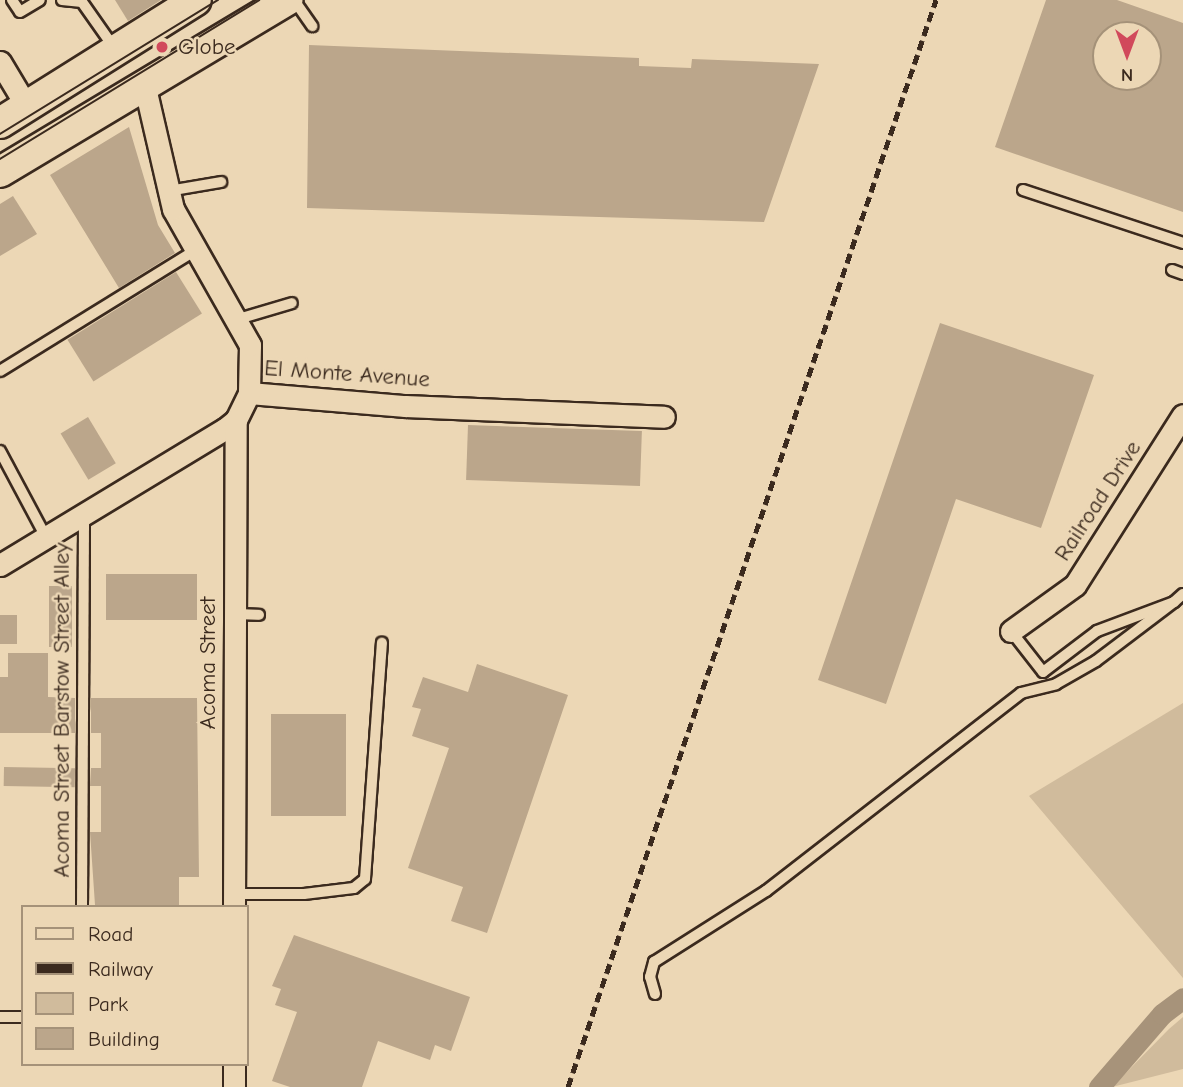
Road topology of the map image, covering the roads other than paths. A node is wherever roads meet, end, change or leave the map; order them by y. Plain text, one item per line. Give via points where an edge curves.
1 (12, 0) edge
2 (40, 0) edge
3 (62, 0) edge
4 (196, 0) edge
5 (287, 0) edge
6 (294, 0) edge
7 (312, 26) dead end
8 (115, 50) junction
9 (0, 62) edge
10 (145, 88) junction
11 (27, 107) junction
12 (0, 123) edge
13 (0, 172) edge
14 (221, 182) dead end
15 (1023, 190) dead end
16 (168, 191) junction
17 (1183, 243) edge
18 (196, 250) junction
19 (292, 303) dead end
20 (238, 319) junction
21 (0, 371) edge
22 (249, 393) junction
23 (1183, 415) edge
24 (664, 417) dead end
25 (236, 420) junction
26 (0, 451) edge
27 (84, 514) junction
28 (46, 537) junction
29 (0, 565) edge
30 (1179, 598) edge
31 (234, 614) junction
32 (259, 615) dead end
33 (1011, 631) joint
34 (382, 643) dead end
35 (234, 900) edge
36 (82, 905) edge
37 (655, 994) dead end
38 (0, 1017) edge
39 (21, 1017) edge
40 (234, 1066) edge
41 (234, 1087) edge

1 - 2 lane via 20,12
3 - 8 lane via 82,2
4 - 8 main road
5 - 10 main road
6 - 7 lane
8 - 11 main road
9 - 11 street
10 - 13 main road
10 - 16 street
11 - 12 main road
14 - 16 lane
15 - 17 lane
16 - 18 street via 179,224
18 - 20 street
18 - 21 lane
19 - 20 lane
20 - 22 street via 250,345
22 - 24 street, El Monte Avenue via 405,406
22 - 25 street, El Monte Avenue
23 - 33 street, Railroad Drive via 1075,585
25 - 27 street
25 - 31 street, Acoma Street
26 - 28 lane
27 - 28 street
27 - 36 lane, Acoma Street Barstow Street Alley
28 - 29 street
30 - 33 lane via 1097,631 1043,672
30 - 37 lane via 1096,661 1056,684 1021,693 766,891 654,962 650,977
31 - 32 lane
31 - 35 street, Acoma Street
34 - 35 lane via 365,879 354,888
38 - 39 lane
40 - 41 street

